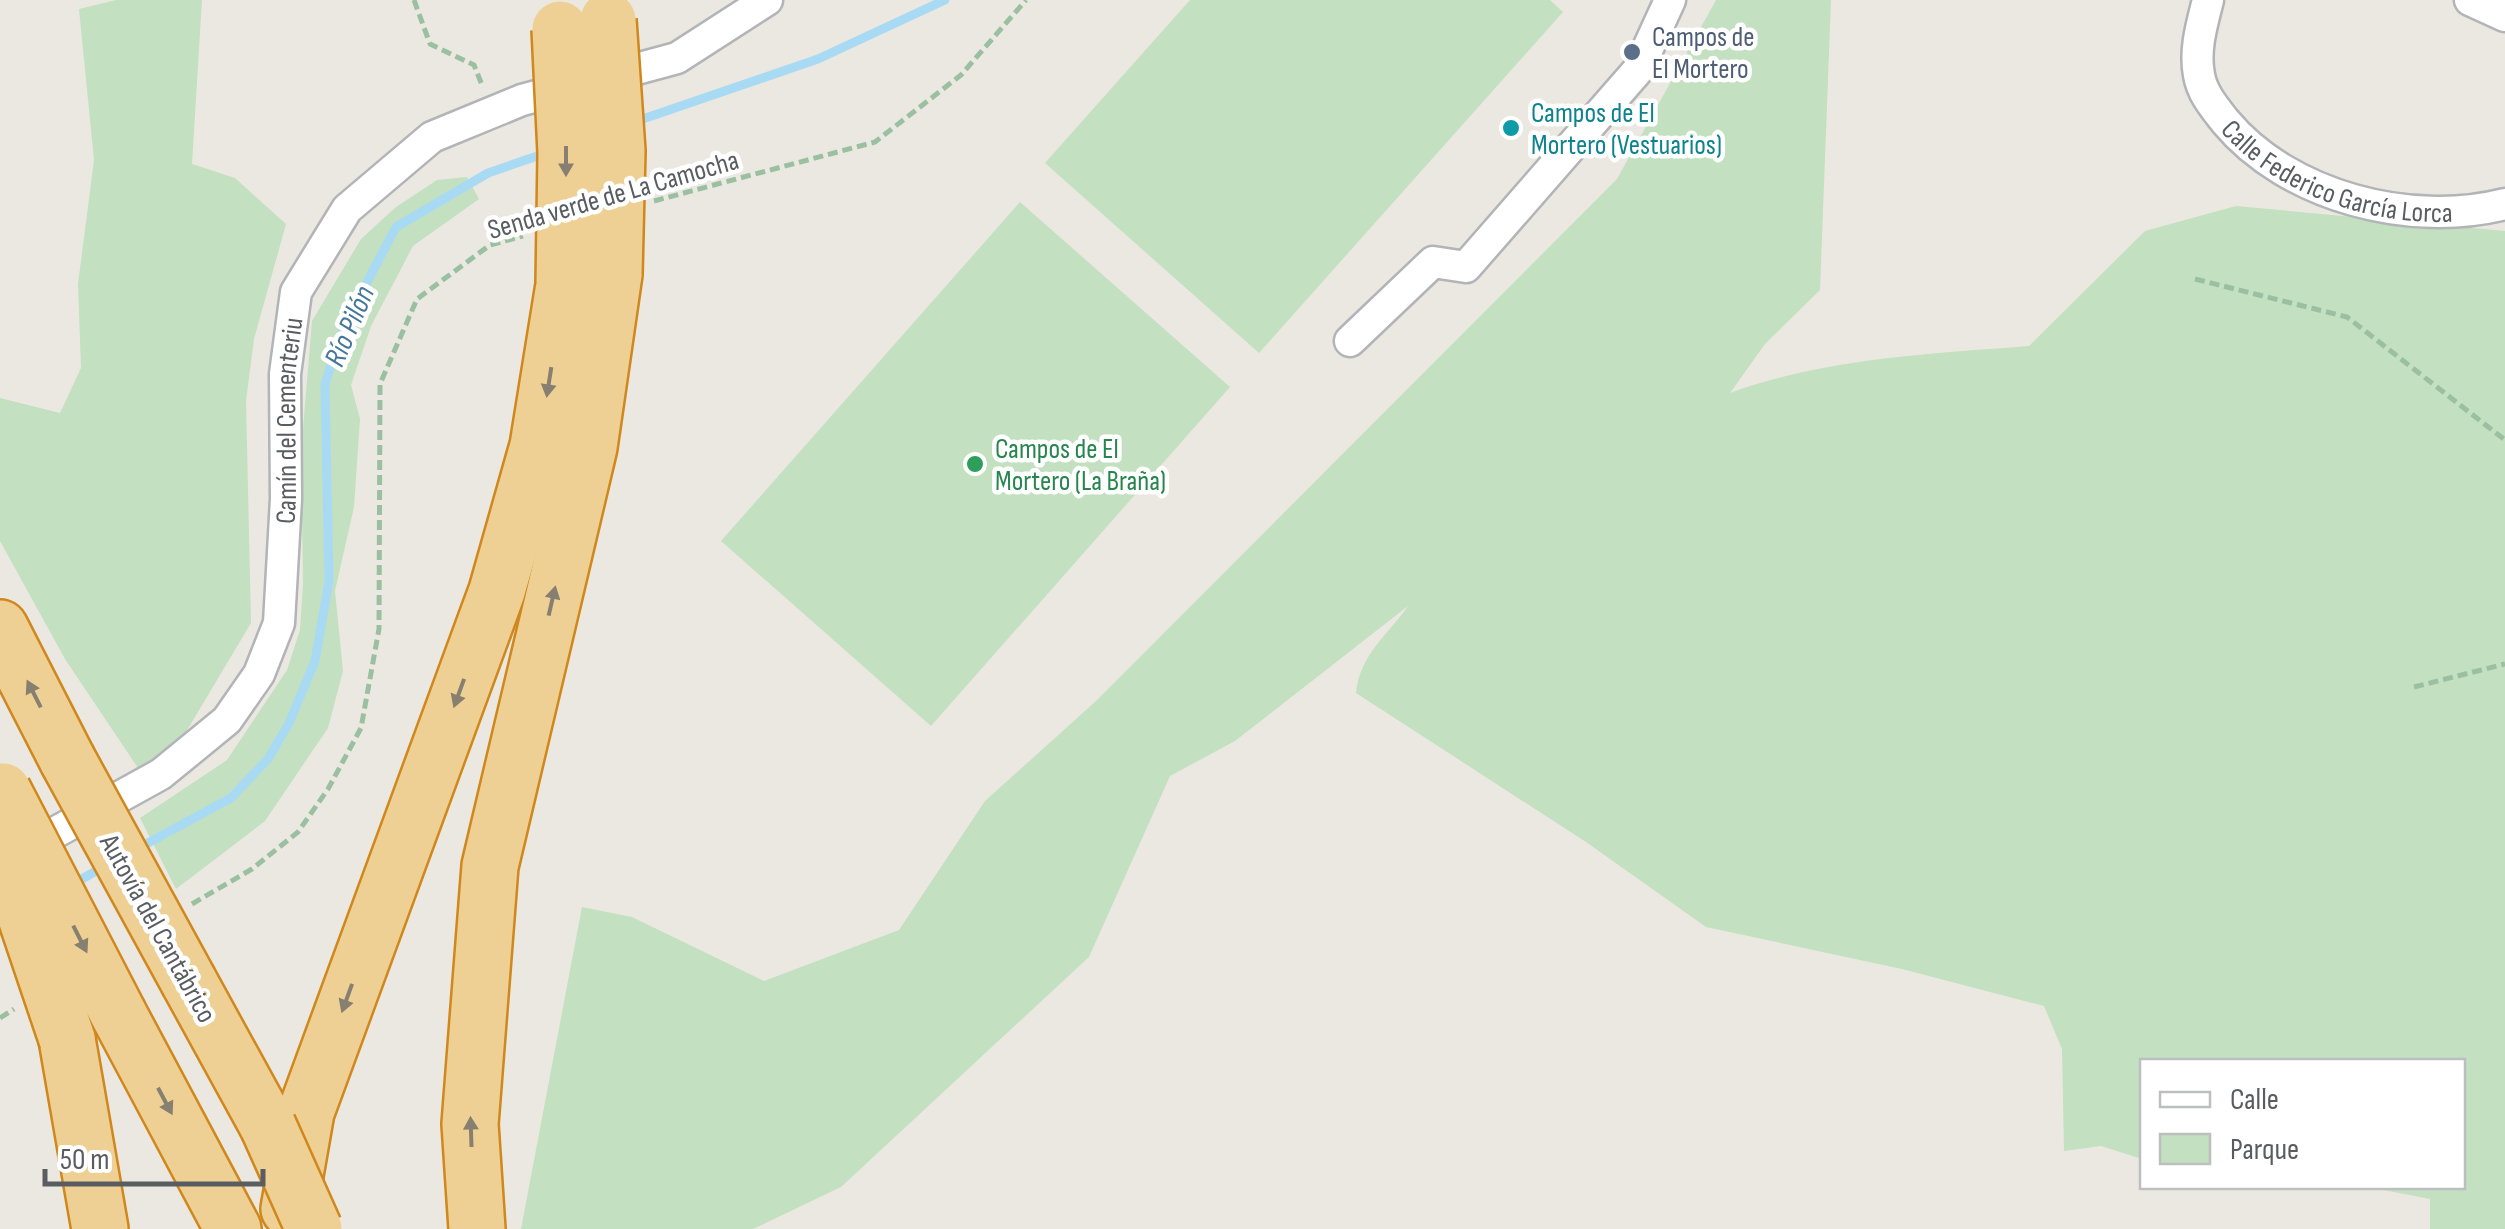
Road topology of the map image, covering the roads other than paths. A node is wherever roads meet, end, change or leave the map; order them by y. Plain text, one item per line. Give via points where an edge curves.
1 (767, 0) edge
2 (1670, 0) edge
3 (2208, 0) edge
4 (2470, 0) edge
5 (582, 12) edge
6 (2505, 16) edge
7 (2505, 204) edge
8 (589, 280) junction
9 (1350, 341) dead end
10 (0, 628) edge
11 (2, 788) edge
12 (0, 846) edge
13 (0, 863) edge
14 (232, 1226) edge
15 (100, 1229) edge
16 (285, 1229) edge
17 (314, 1229) edge
18 (477, 1229) edge

1 - 13 street, Camín del Cementeriu via 677,58 493,112 432,137 347,209 296,292 285,374 278,623 259,674 226,720 161,774
2 - 9 street via 1638,70 1466,267 1433,262
3 - 7 street, Calle Federico García Lorca via 2199,76 2214,108 2246,142 2296,177 2326,191 2434,212
4 - 6 street
5 - 8 highway, bridge via 566,154
8 -> 16 highway via 497,591 306,1112
18 -> 8 highway via 470,1124 490,866 589,448
17 -> 10 highway, Autovía del Cantábrico, bridge via 268,1126
11 -> 14 highway, bridge
12 - 15 highway, bridge via 68,1038

